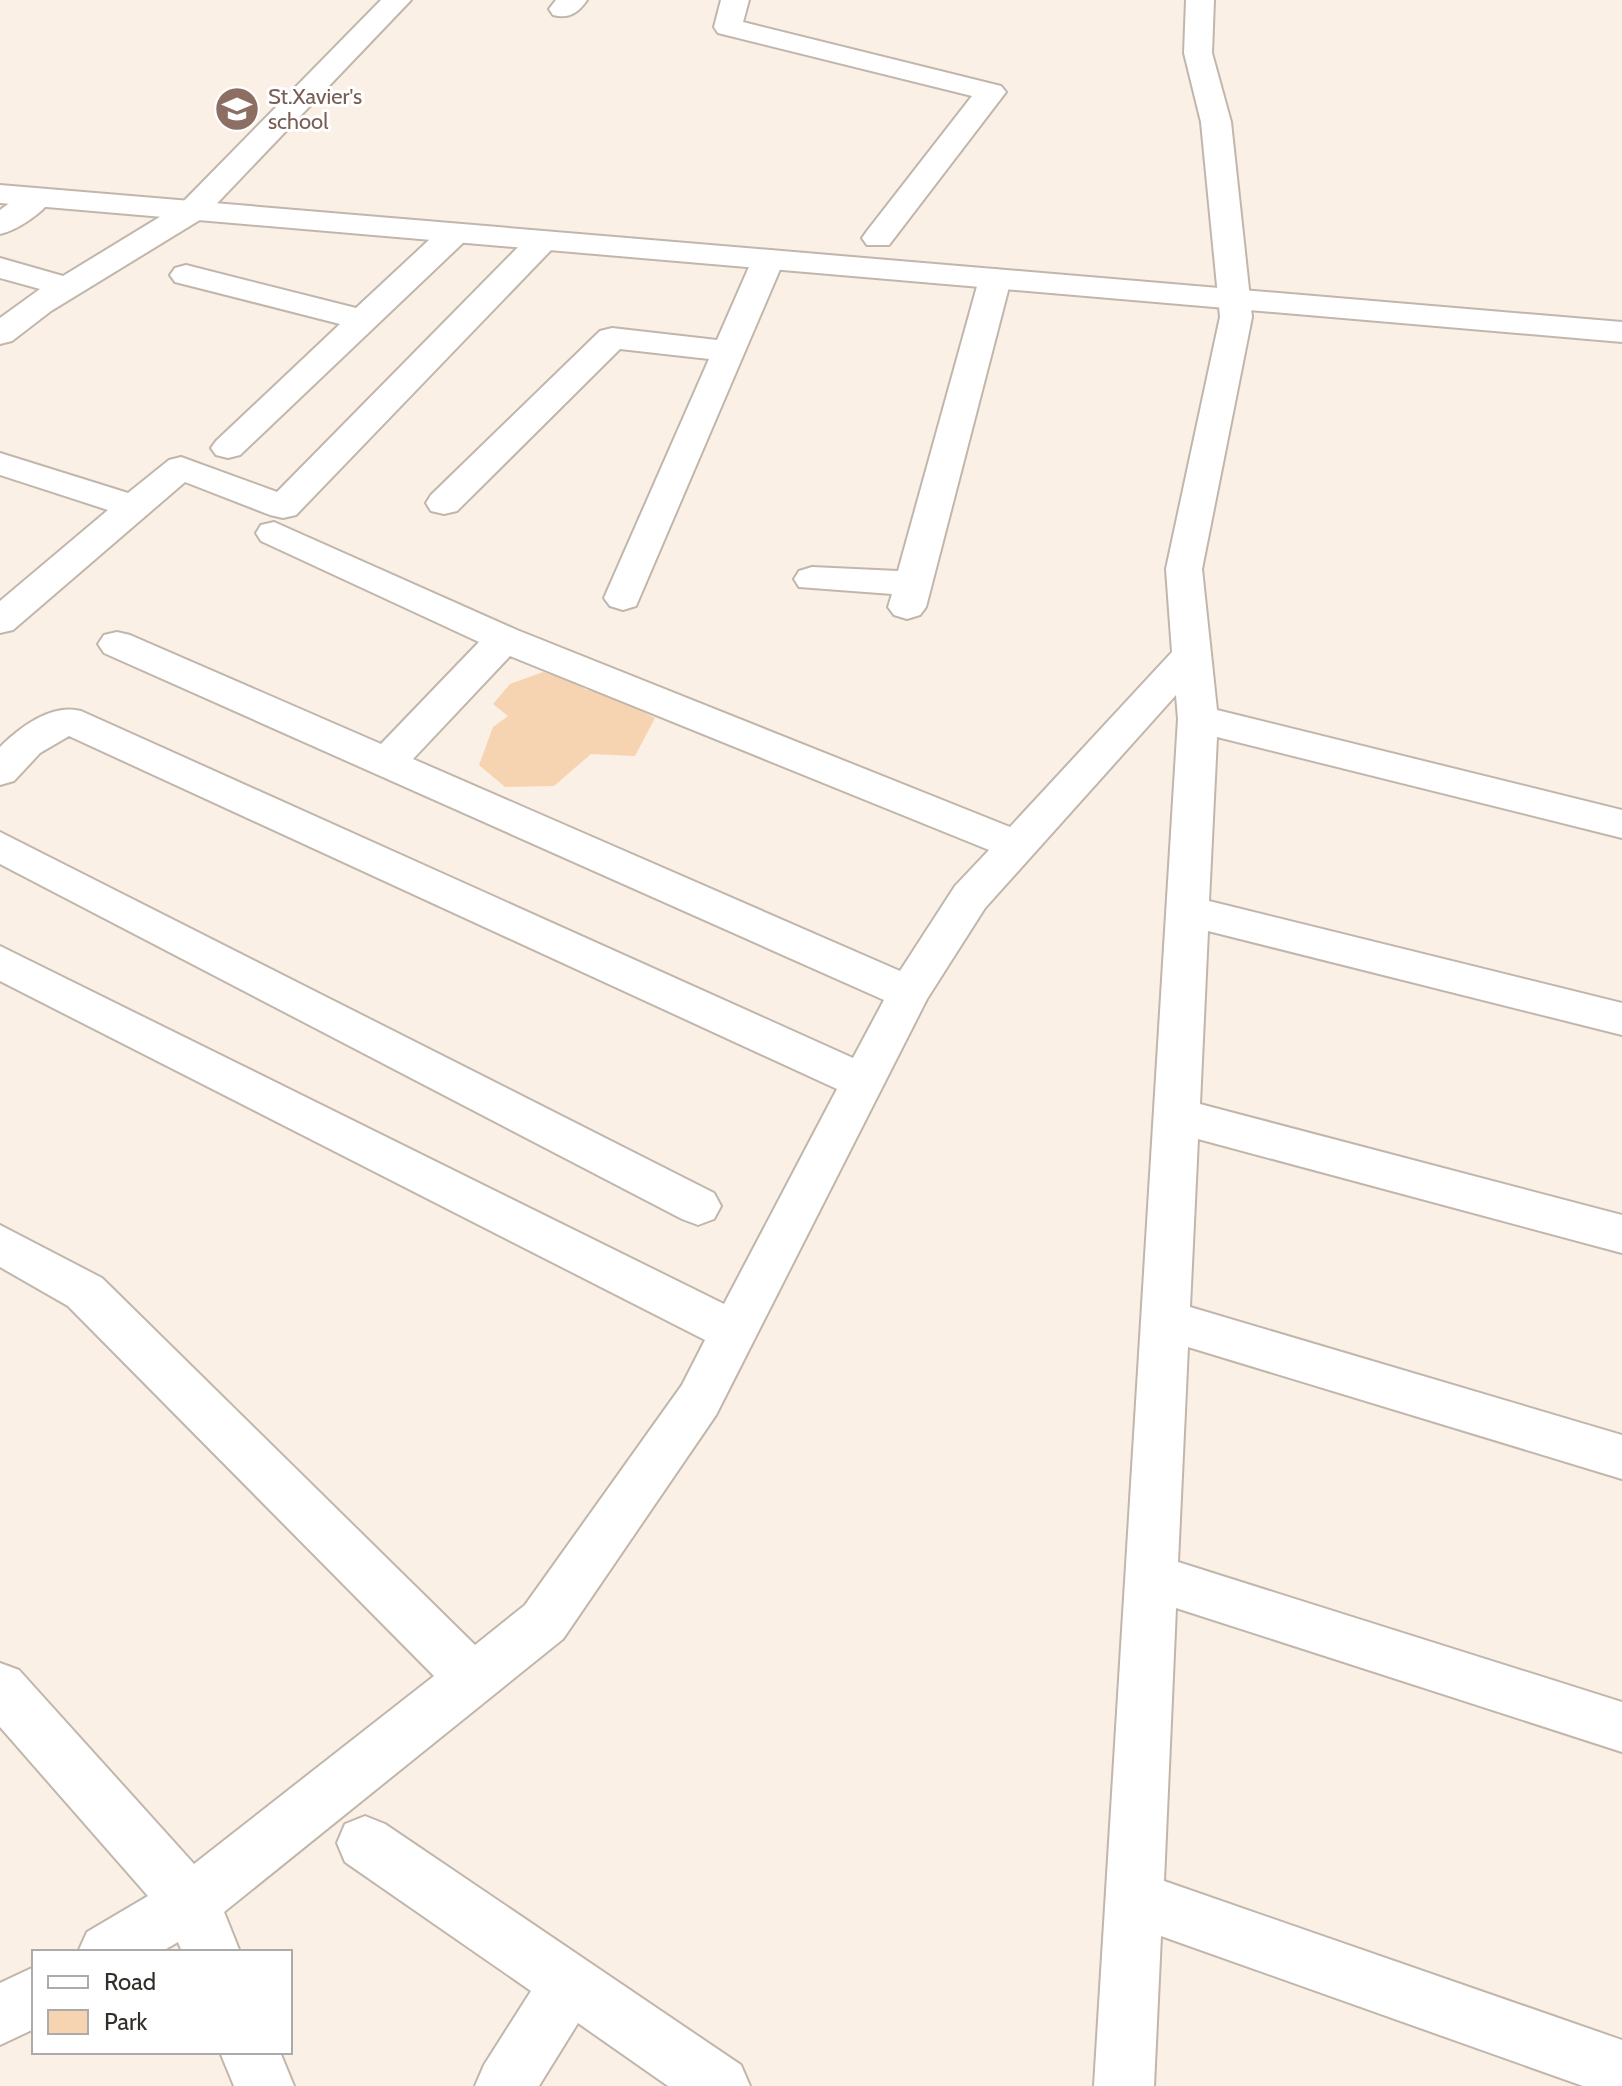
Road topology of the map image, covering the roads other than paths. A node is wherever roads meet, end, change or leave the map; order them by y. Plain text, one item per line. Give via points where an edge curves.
1 (397, 0) edge
2 (735, 0) edge
3 (1200, 0) edge
4 (0, 194) edge
5 (37, 198) junction
6 (192, 211) junction
7 (0, 225) edge
8 (455, 233) junction
9 (878, 238) dead end
10 (542, 241) junction
11 (768, 260) junction
12 (0, 268) edge
13 (186, 275) dead end
14 (995, 279) junction
15 (67, 287) junction
16 (1237, 299) junction
17 (363, 320) junction
18 (1622, 332) edge
19 (0, 334) edge
20 (576, 335) dead end
21 (612, 338) junction
22 (729, 351) junction
23 (228, 448) dead end
24 (5, 472) edge
25 (444, 503) dead end
26 (134, 506) junction
27 (274, 533) dead end
28 (812, 579) dead end
29 (623, 598) dead end
30 (0, 621) edge
31 (504, 639) junction
32 (117, 644) dead end
33 (1191, 655) junction
34 (1198, 719) junction
35 (386, 763) junction
36 (0, 771) edge
37 (1622, 824) edge
38 (0, 846) edge
39 (1017, 846) junction
40 (1188, 911) junction
41 (0, 962) edge
42 (909, 993) junction
43 (1622, 1019) edge
44 (863, 1082) junction
45 (1177, 1116) junction
46 (698, 1206) dead end
47 (1622, 1234) edge
48 (0, 1244) edge
49 (1166, 1320) junction
50 (734, 1332) junction
51 (1622, 1457) edge
52 (1152, 1577) junction
53 (473, 1679) junction
54 (0, 1688) edge
55 (1622, 1727) edge
56 (365, 1843) dead end
57 (1135, 1899) junction
58 (191, 1902) junction
59 (110, 1950) edge
60 (210, 1950) edge
61 (569, 1983) junction
62 (32, 1997) edge
63 (0, 2016) edge
64 (251, 2054) edge
65 (1622, 2070) edge
66 (264, 2086) edge
67 (505, 2086) edge
68 (720, 2086) edge
69 (1124, 2086) edge

1 - 6 street
2 - 9 street via 728,27 991,92
3 - 16 street via 1198,53 1216,122
4 - 5 street
5 - 6 street
5 - 7 street
6 - 8 street
6 - 15 street
8 - 10 street
8 - 17 street
10 - 11 street
10 - 26 street via 283,507 181,468
11 - 14 street
11 - 22 street
12 - 15 street
13 - 17 street
14 - 16 street
14 - 28 street via 910,595
15 - 19 street
16 - 18 street
16 - 33 street via 1184,569
17 - 23 street
20 - 21 street
21 - 22 street
21 - 25 street
22 - 29 street
24 - 26 street
26 - 30 street
27 - 31 street
31 - 35 street
31 - 39 street
32 - 35 street
33 - 34 street
33 - 39 street
34 - 37 street
34 - 40 street
35 - 42 street
36 - 44 street via 26,744 67,720
38 - 46 street
39 - 42 street via 970,897
40 - 43 street
40 - 45 street
41 - 50 street
42 - 44 street
44 - 50 street
45 - 47 street
45 - 49 street
48 - 53 street via 85,1292
49 - 51 street
49 - 52 street
50 - 53 street via 699,1400 544,1622
52 - 55 street
52 - 57 street
53 - 58 street
54 - 58 street
56 - 61 street
57 - 65 street
57 - 69 street
58 - 59 street
58 - 60 street
61 - 67 street
61 - 68 street
62 - 63 street
64 - 66 street

